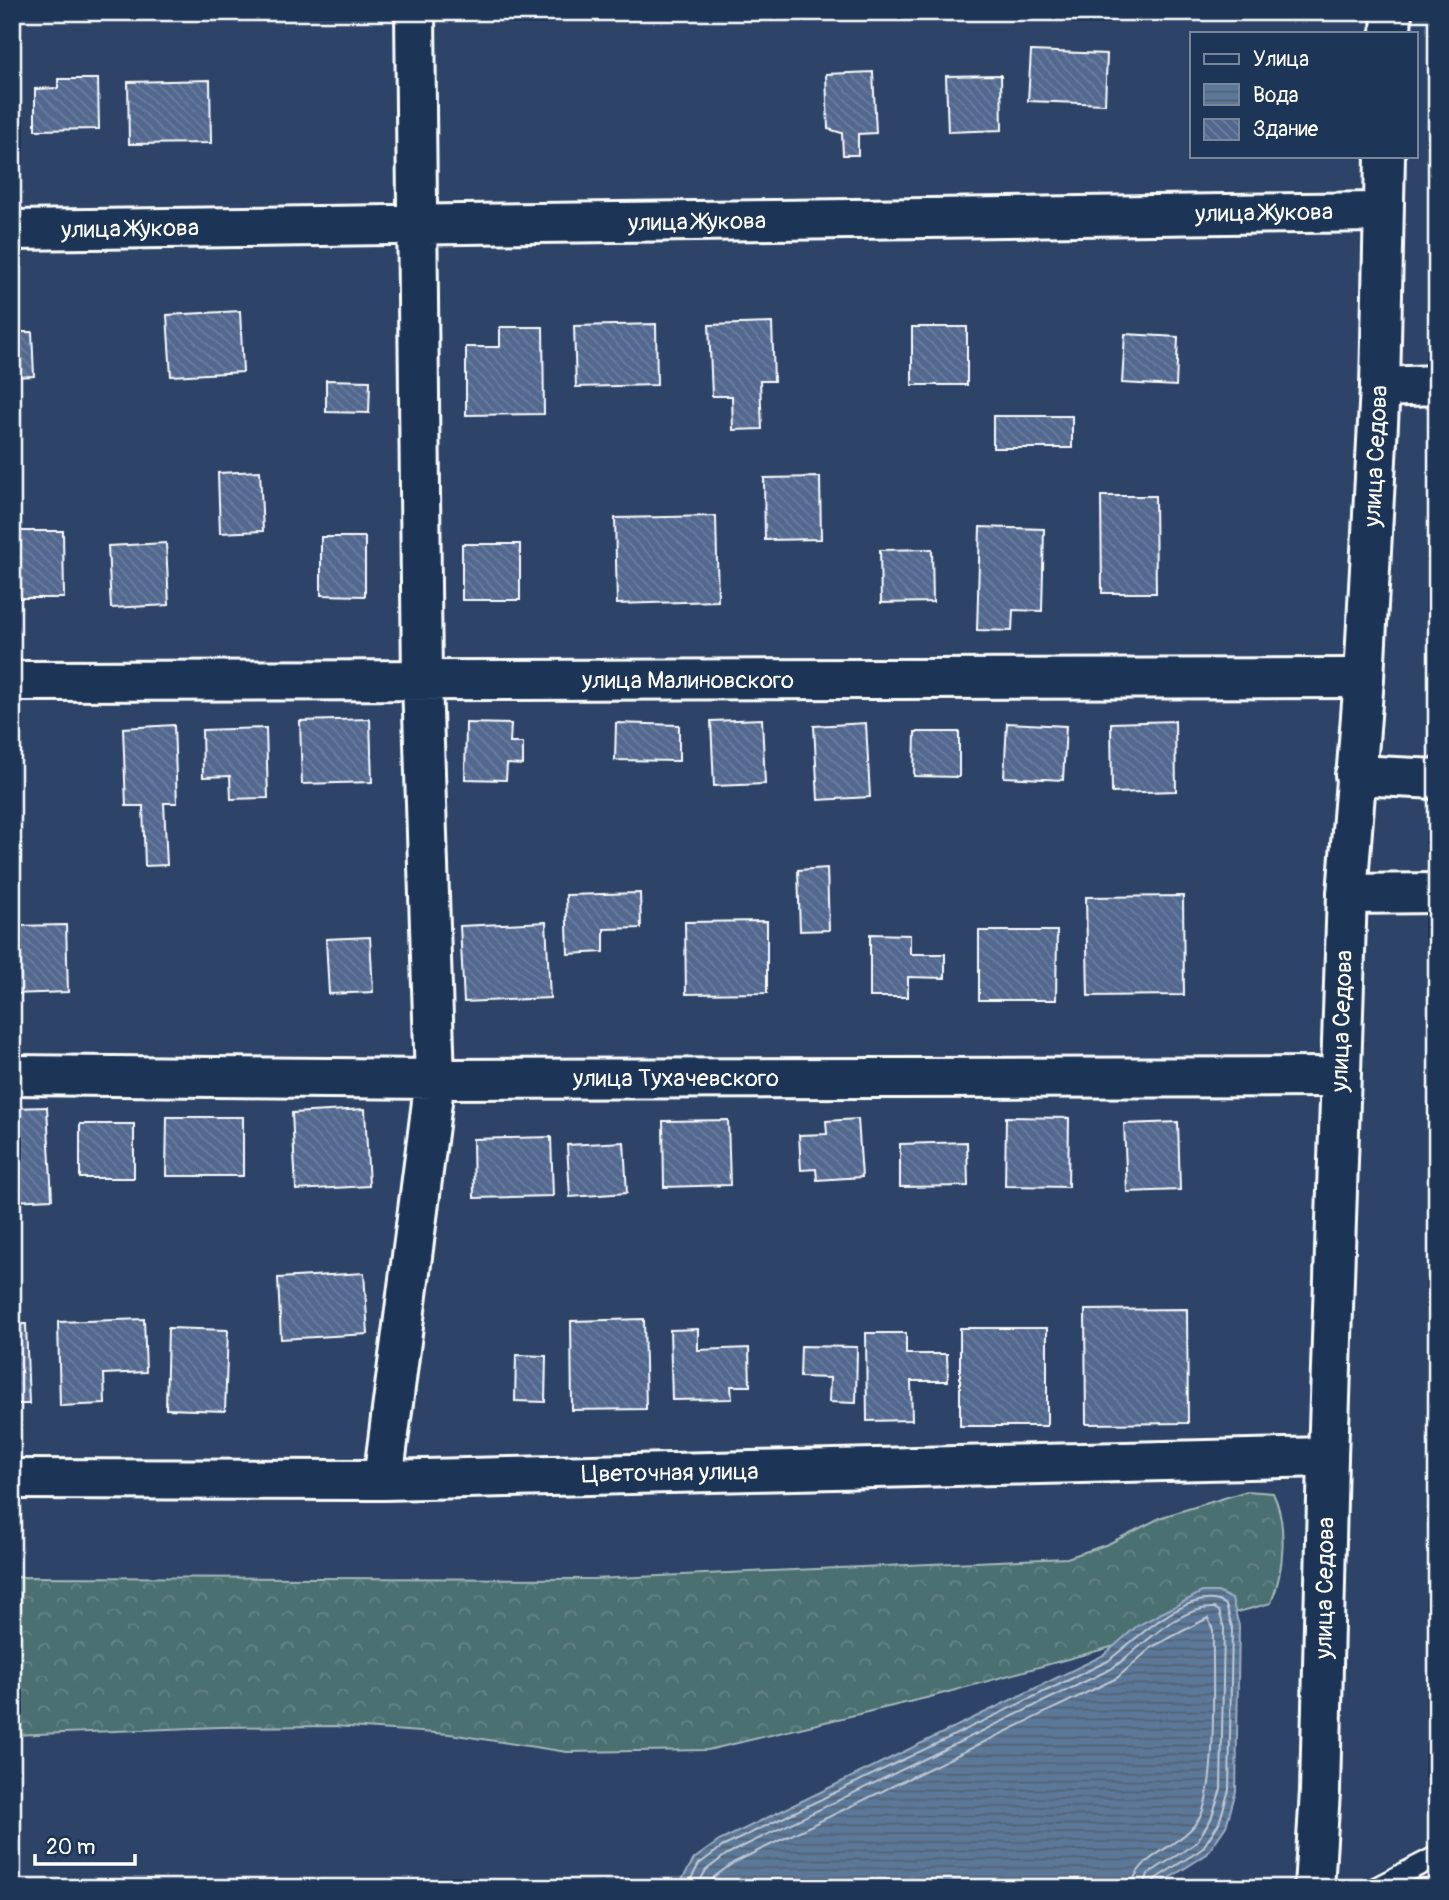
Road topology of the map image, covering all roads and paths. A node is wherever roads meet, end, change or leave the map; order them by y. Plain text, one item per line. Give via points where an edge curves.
1 (415, 12) edge
2 (1392, 12) edge
3 (1391, 32) edge
4 (1385, 158) edge
5 (1382, 212) junction
6 (417, 227) junction
7 (12, 230) edge
8 (1437, 385) edge
9 (1380, 387) junction
10 (1364, 678) junction
11 (12, 681) edge
12 (422, 681) junction
13 (1355, 775) junction
14 (1437, 779) edge
15 (1437, 893) edge
16 (1347, 894) junction
17 (12, 1075) edge
18 (1340, 1077) junction
19 (435, 1079) junction
20 (1328, 1457) junction
21 (12, 1479) edge
22 (383, 1480) junction
23 (1437, 1856) edge
24 (1314, 1888) edge
25 (1375, 1888) edge

1 - 6 street
2 - 3 street
4 - 5 street, улица Седова
5 - 6 street, улица Жукова
5 - 9 street, улица Седова
6 - 7 street, улица Жукова
6 - 12 street
8 - 9 street
9 - 10 street, улица Седова
10 - 12 street, улица Малиновского
10 - 13 street, улица Седова
11 - 12 street, улица Малиновского
12 - 19 street
13 - 14 street
13 - 16 street, улица Седова
15 - 16 street
16 - 18 street, улица Седова
17 - 19 street, улица Тухачевского
18 - 19 street, улица Тухачевского
18 - 20 street, улица Седова
19 - 22 street
20 - 22 street, Цветочная улица
20 - 24 street, улица Седова
21 - 22 street, Цветочная улица
23 - 25 lane

